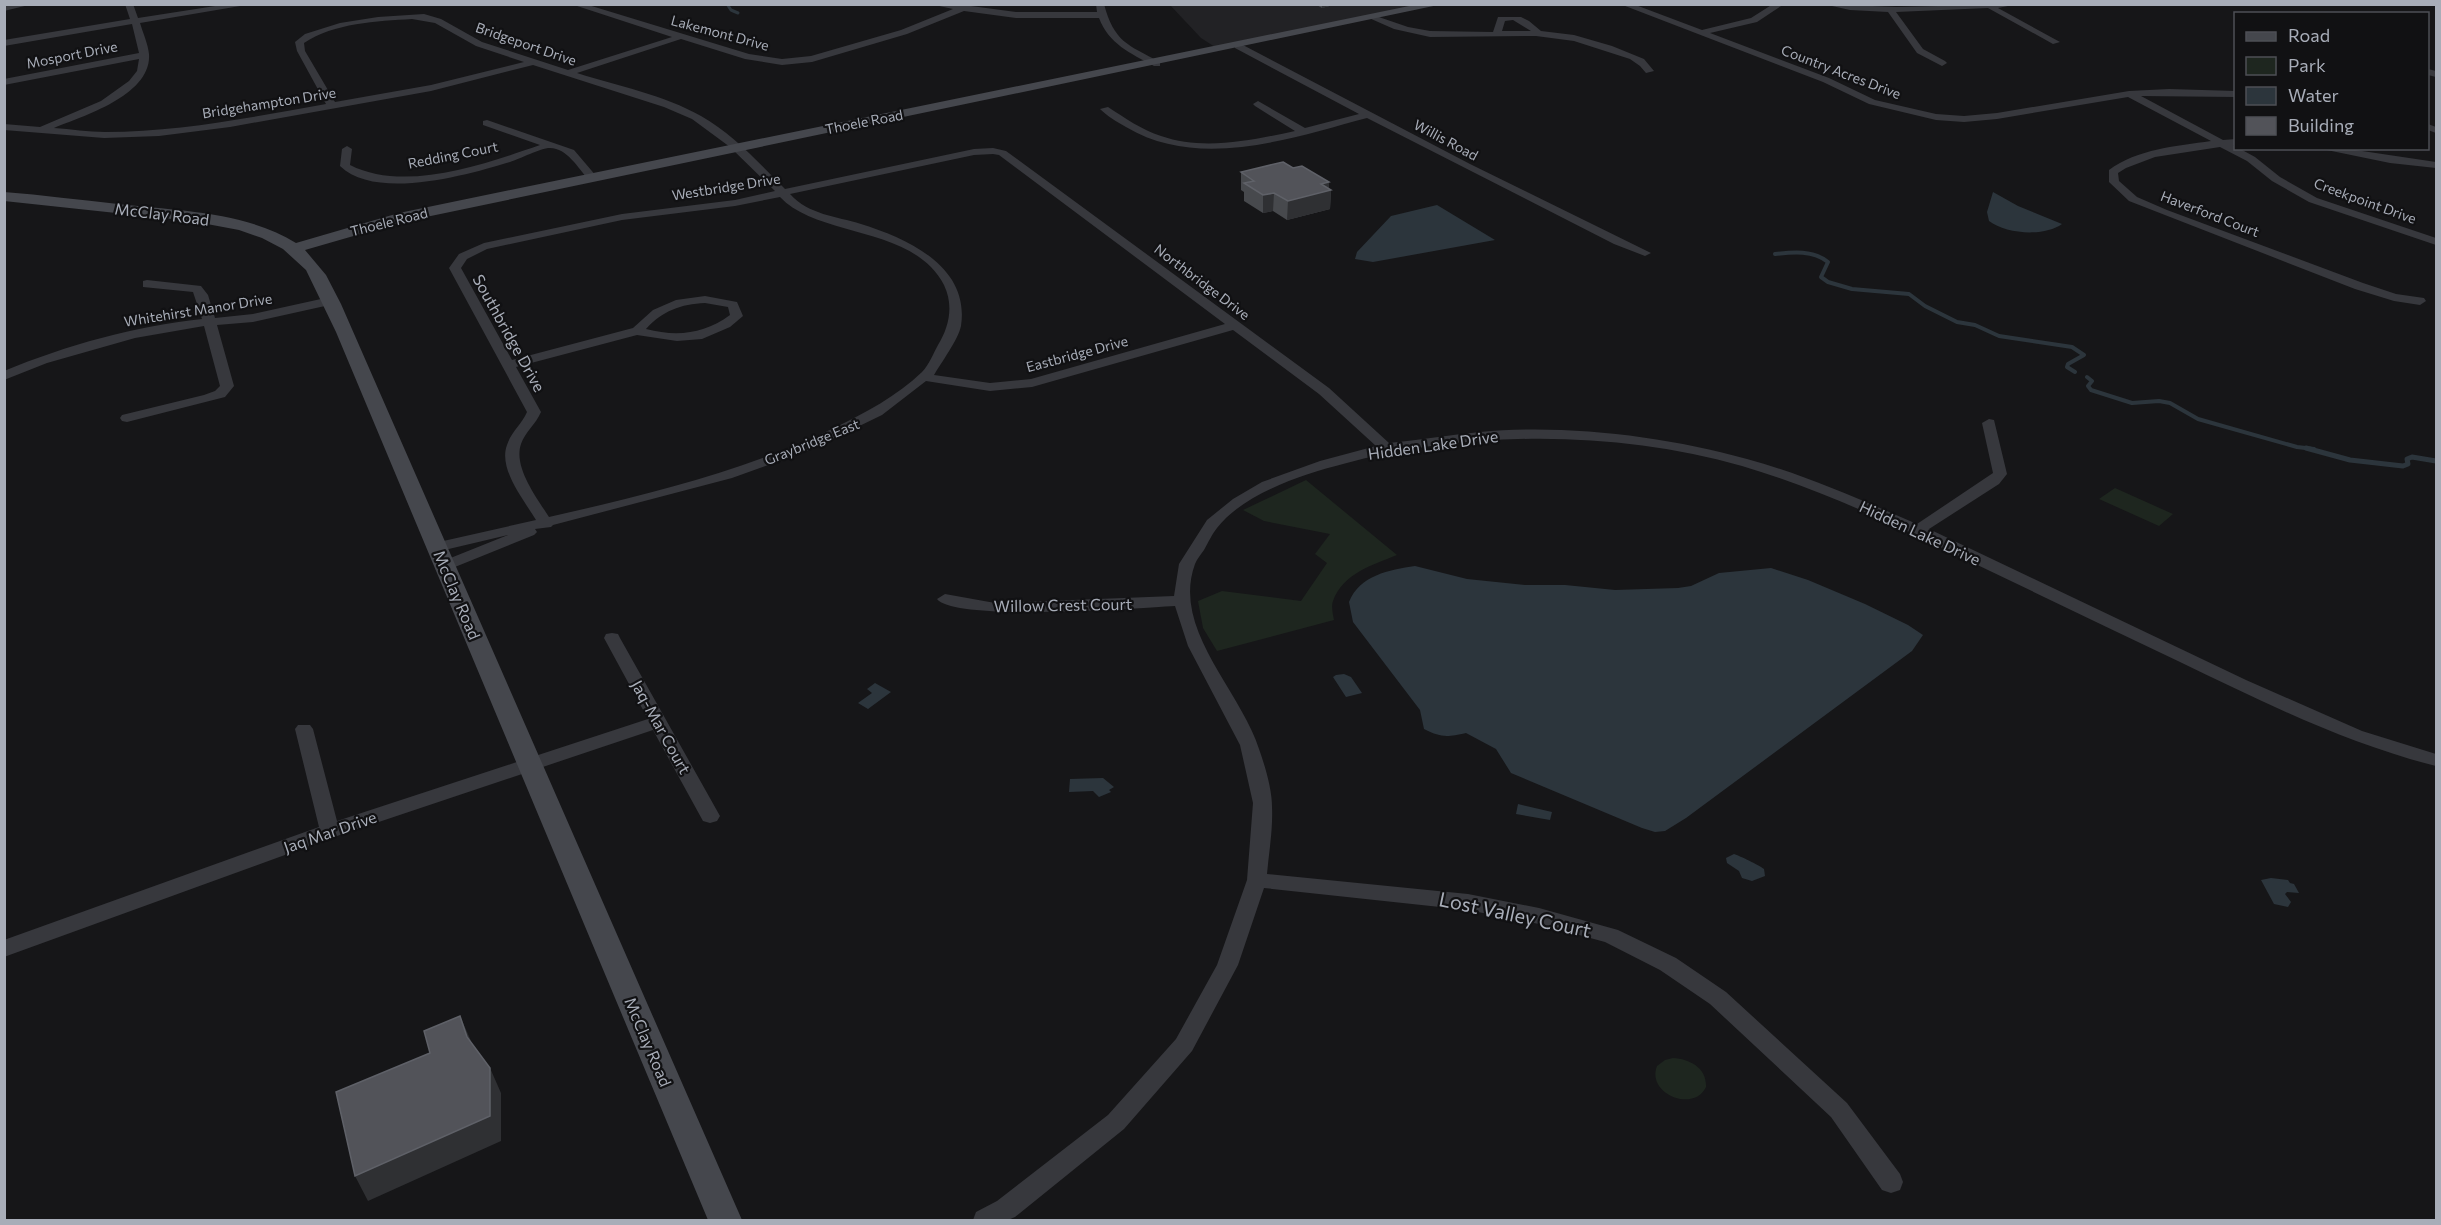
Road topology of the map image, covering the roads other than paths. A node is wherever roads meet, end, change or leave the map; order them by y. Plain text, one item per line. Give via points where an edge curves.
1 (29, 4) edge
2 (129, 4) edge
3 (248, 4) edge
4 (575, 4) edge
5 (934, 4) edge
6 (1100, 4) edge
7 (1438, 4) edge
8 (1624, 4) edge
9 (1780, 4) edge
10 (1827, 4) edge
11 (2014, 4) edge
12 (1987, 5) edge
13 (4, 9) edge
14 (961, 9) junction
15 (1891, 11) junction
16 (1101, 15) junction
17 (1373, 18) junction
18 (134, 21) junction
19 (1701, 33) junction
20 (1497, 34) junction
21 (1539, 34) junction
22 (680, 37) junction
23 (2056, 42) dead end
24 (4, 43) edge
25 (1238, 46) junction
26 (145, 55) junction
27 (534, 62) junction
28 (1157, 63) junction
29 (1942, 63) dead end
30 (1649, 71) dead end
31 (568, 73) junction
32 (4, 82) edge
33 (2129, 94) junction
34 (2234, 94) edge
35 (1258, 104) dead end
36 (332, 106) junction
37 (1105, 110) dead end
38 (1369, 114) junction
39 (487, 123) dead end
40 (4, 128) edge
41 (40, 131) junction
42 (1303, 131) junction
43 (2234, 142) edge
44 (2221, 143) junction
45 (549, 145) junction
46 (1194, 145) junction
47 (735, 148) junction
48 (347, 149) dead end
49 (2234, 150) edge
50 (2234, 150) edge
51 (2332, 150) edge
52 (993, 151) joint
53 (1185, 153) dead end
54 (2435, 166) edge
55 (592, 177) junction
56 (783, 193) junction
57 (4, 196) edge
58 (352, 231) junction
59 (265, 235) junction
60 (2436, 242) edge
61 (292, 249) junction
62 (1645, 253) dead end
63 (464, 255) joint
64 (316, 274) junction
65 (147, 284) dead end
66 (330, 301) junction
67 (2420, 301) dead end
68 (209, 322) junction
69 (1235, 326) junction
70 (637, 331) junction
71 (508, 364) junction
72 (4, 376) edge
73 (924, 377) junction
74 (220, 394) junction
75 (235, 396) dead end
76 (127, 418) dead end
77 (1989, 423) dead end
78 (1386, 448) junction
79 (546, 524) junction
80 (1918, 530) junction
81 (440, 556) junction
82 (945, 599) dead end
83 (1181, 601) junction
84 (612, 638) dead end
85 (657, 722) junction
86 (303, 729) dead end
87 (2436, 760) edge
88 (529, 764) junction
89 (710, 816) dead end
90 (330, 831) junction
91 (1257, 880) junction
92 (4, 949) edge
93 (1891, 1182) dead end
94 (725, 1221) edge
95 (985, 1221) edge

1 - 13 street
2 - 18 street
3 - 18 street
4 - 22 street, Lakemont Drive
5 - 14 street
6 - 16 street
7 - 17 main road, Thoele Road
8 - 19 street, Country Acres Drive
9 - 19 street via 1754,21
10 - 15 street
11 - 12 street
12 - 15 street
12 - 23 street
14 - 16 street via 1016,15
14 - 22 street, Lakemont Drive via 904,32 793,62 759,60
15 - 29 street via 1920,51
16 - 28 street via 1110,35
17 - 20 street via 1423,33
17 - 25 main road, Thoele Road
18 - 24 street
18 - 26 street
19 - 33 street, Country Acres Drive via 1826,80 1872,102 1943,118 1997,116
20 - 21 street
20 - 21 street via 1501,19 1517,17
21 - 30 street via 1605,46 1642,61
22 - 31 street
25 - 28 main road, Thoele Road
25 - 38 street, Willis Road
26 - 32 street, Mosport Drive
26 - 41 street via 144,70 123,92
27 - 31 street, Bridgeport Drive
27 - 36 street, Bridgehampton Drive via 447,85
27 - 36 street, Bridgeport Drive via 473,42 430,18 395,18 329,28 299,42
28 - 47 main road, Thoele Road
31 - 47 street, Bridgeport Drive via 683,111 706,123
33 - 34 street, Country Acres Drive
33 - 44 street, Creekpoint Drive
35 - 42 street
36 - 41 street, Bridgehampton Drive via 159,133
37 - 46 street via 1143,133
38 - 42 street
38 - 62 street, Willis Road
39 - 45 street
40 - 41 street, Bridgehampton Drive
42 - 46 street via 1236,144
43 - 44 street
44 - 50 street, Creekpoint Drive
44 - 67 street, Haverford Court via 2127,162 2113,172 2114,182 2133,199 2163,212 2369,290
45 - 48 street, Redding Court via 472,169 392,180 352,172 345,166
45 - 55 street via 570,152
46 - 53 street
47 - 55 main road, Thoele Road
47 - 56 street, Graybridge East
49 - 60 street, Creekpoint Drive via 2313,200
51 - 54 street
52 - 56 street, Westbridge Drive
52 - 69 street, Northbridge Drive via 1002,153
55 - 58 main road, Thoele Road
56 - 63 street, Westbridge Drive via 735,204 622,218 484,246
56 - 73 street, Graybridge East via 804,212 898,241 940,270 951,288 957,311 954,332 941,359
57 - 59 main road, McClay Road via 199,218
58 - 59 main road
58 - 61 main road, Thoele Road
58 - 64 main road
59 - 61 main road, McClay Road
61 - 64 main road, McClay Road via 306,259
63 - 71 street, Southbridge Drive via 455,268
64 - 66 main road, McClay Road
65 - 68 street via 196,289 202,296
66 - 68 street, Whitehirst Manor Drive via 253,318
66 - 81 main road, McClay Road
68 - 72 street, Whitehirst Manor Drive via 133,334 83,347
68 - 74 street via 227,387
69 - 73 street, Eastbridge Drive via 1008,387 983,388
69 - 78 street, Northbridge Drive via 1324,391
70 - 70 street via 665,306 681,301 718,300 733,305 737,316 702,336 678,338
70 - 71 street
71 - 79 street, Southbridge Drive via 534,412 510,453 513,466
73 - 79 street, Graybridge East via 876,414 794,452
74 - 75 street
74 - 76 street
77 - 80 street via 2000,474
78 - 80 street, Hidden Lake Drive via 1481,436 1530,435 1664,445 1743,462 1814,485
78 - 83 street, Hidden Lake Drive via 1267,485 1238,502 1212,523 1187,564
79 - 81 street, Graybridge East via 500,545
80 - 87 street, Hidden Lake Drive via 2240,684 2356,735
81 - 88 main road, McClay Road
82 - 83 street, Willow Crest Court via 995,608
83 - 91 street, Hidden Lake Drive via 1196,646 1250,745 1263,803
84 - 85 street, Jaq-Mar Court
85 - 88 street, Jaq Mar Drive
85 - 89 street, Jaq-Mar Court
86 - 90 street
88 - 90 street, Jaq Mar Drive
88 - 94 main road, McClay Road
90 - 92 street, Jaq Mar Drive
91 - 93 street, Lost Valley Court via 1468,902 1611,936 1668,964 1718,998 1839,1110
91 - 95 street, Hidden Lake Drive via 1227,965 1184,1045 1116,1122 1006,1209

